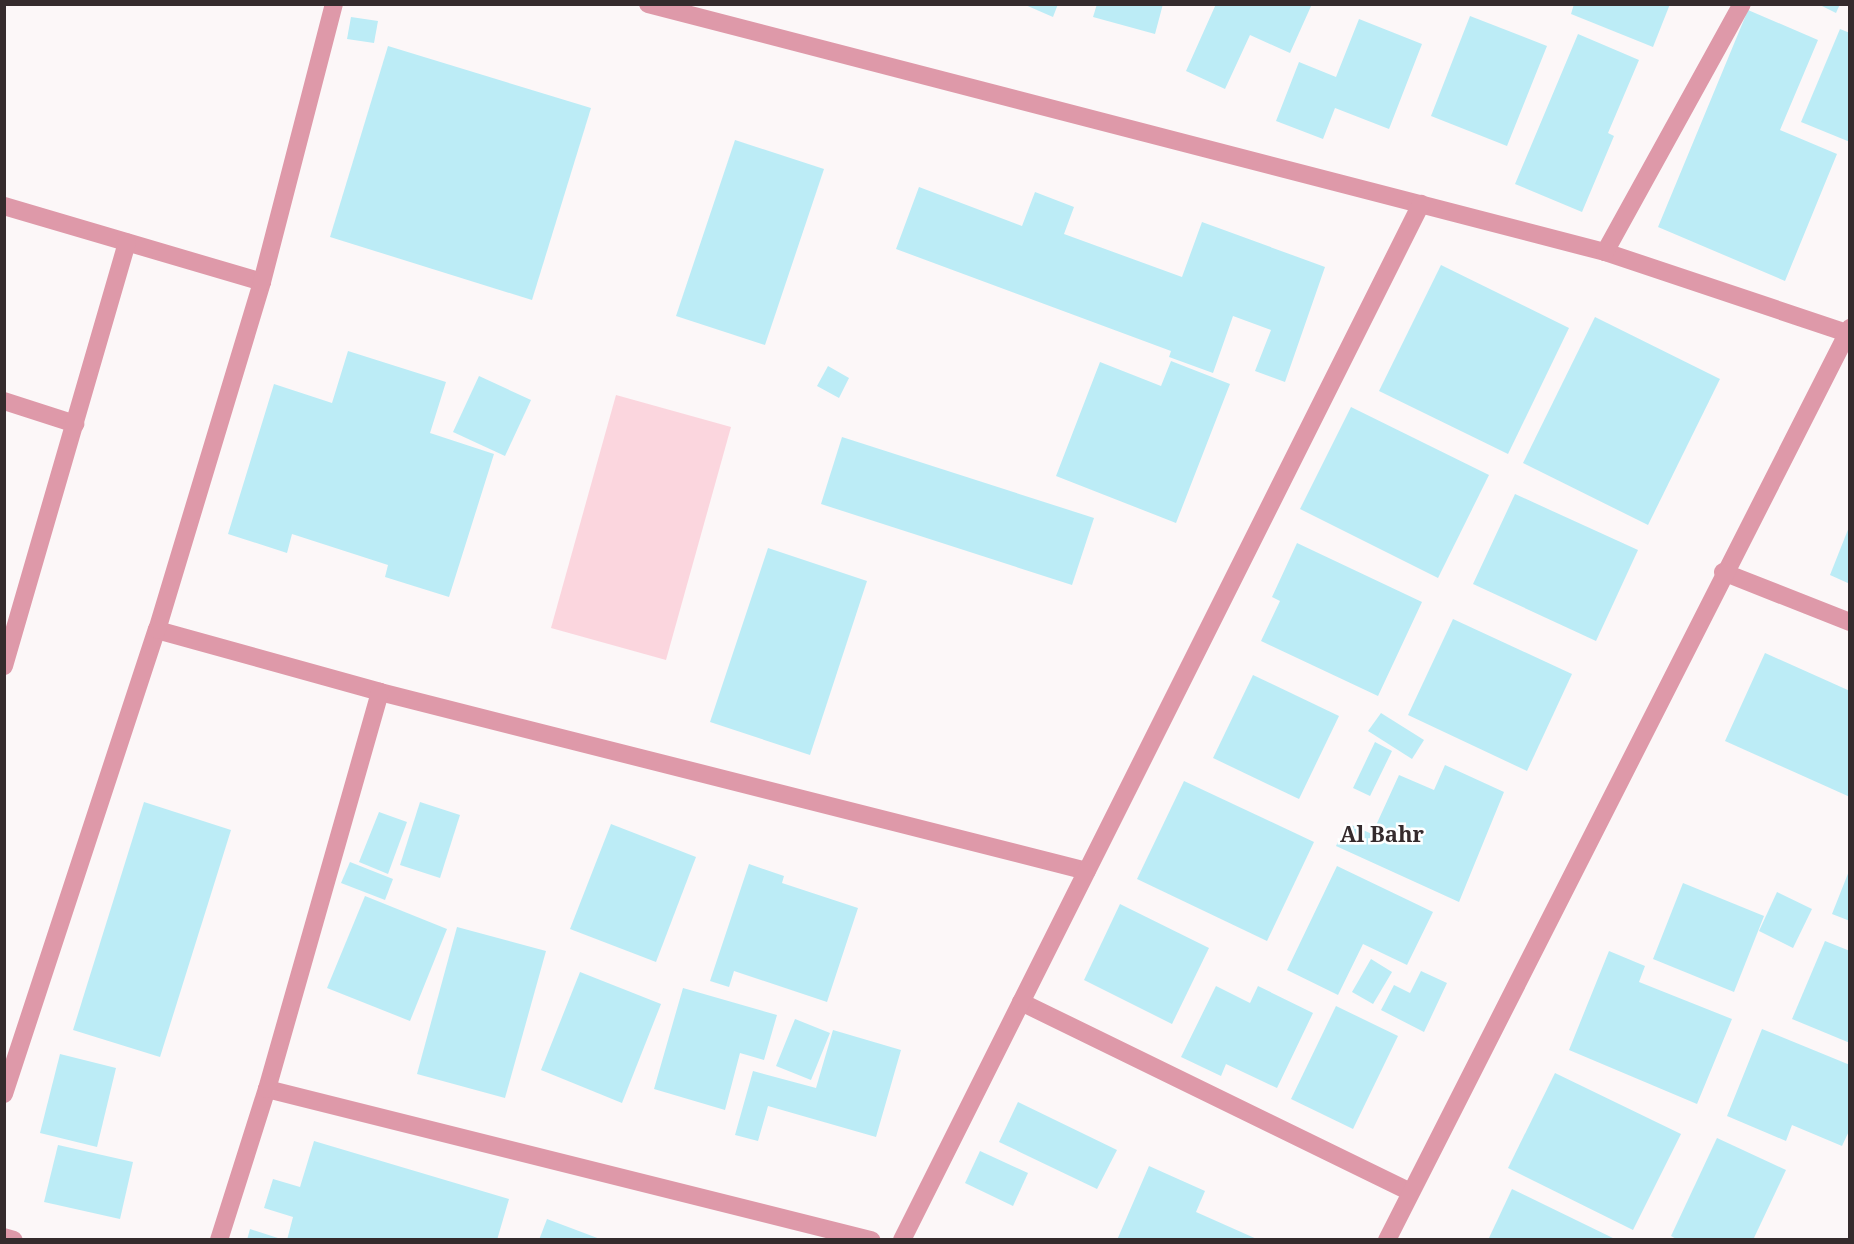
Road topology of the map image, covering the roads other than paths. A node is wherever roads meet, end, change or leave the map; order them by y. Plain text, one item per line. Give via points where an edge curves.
1 (334, 4) edge
2 (648, 4) edge
3 (1742, 4) edge
4 (1421, 204) junction
5 (4, 206) edge
6 (128, 242) junction
7 (1605, 252) junction
8 (262, 282) junction
9 (1848, 331) edge
10 (4, 401) edge
11 (75, 424) junction
12 (1723, 572) junction
13 (1850, 622) edge
14 (158, 630) junction
15 (4, 666) edge
16 (380, 692) junction
17 (1087, 871) junction
18 (1021, 1002) junction
19 (267, 1089) junction
20 (4, 1094) edge
21 (1410, 1192) junction
22 (4, 1237) edge
23 (14, 1239) edge
24 (219, 1239) edge
25 (871, 1239) edge
26 (902, 1239) edge
27 (1386, 1239) edge

1 - 8 street
2 - 4 street
3 - 7 street
4 - 7 street
4 - 17 street
5 - 6 street
6 - 8 street
6 - 11 street
7 - 9 street
8 - 14 street
9 - 12 street
10 - 11 street
11 - 15 street
12 - 13 street
12 - 21 street
14 - 16 street
14 - 20 street
16 - 17 street
16 - 19 street
17 - 18 street
18 - 21 street
18 - 26 street
19 - 24 street
19 - 25 street
21 - 27 street
22 - 23 street

